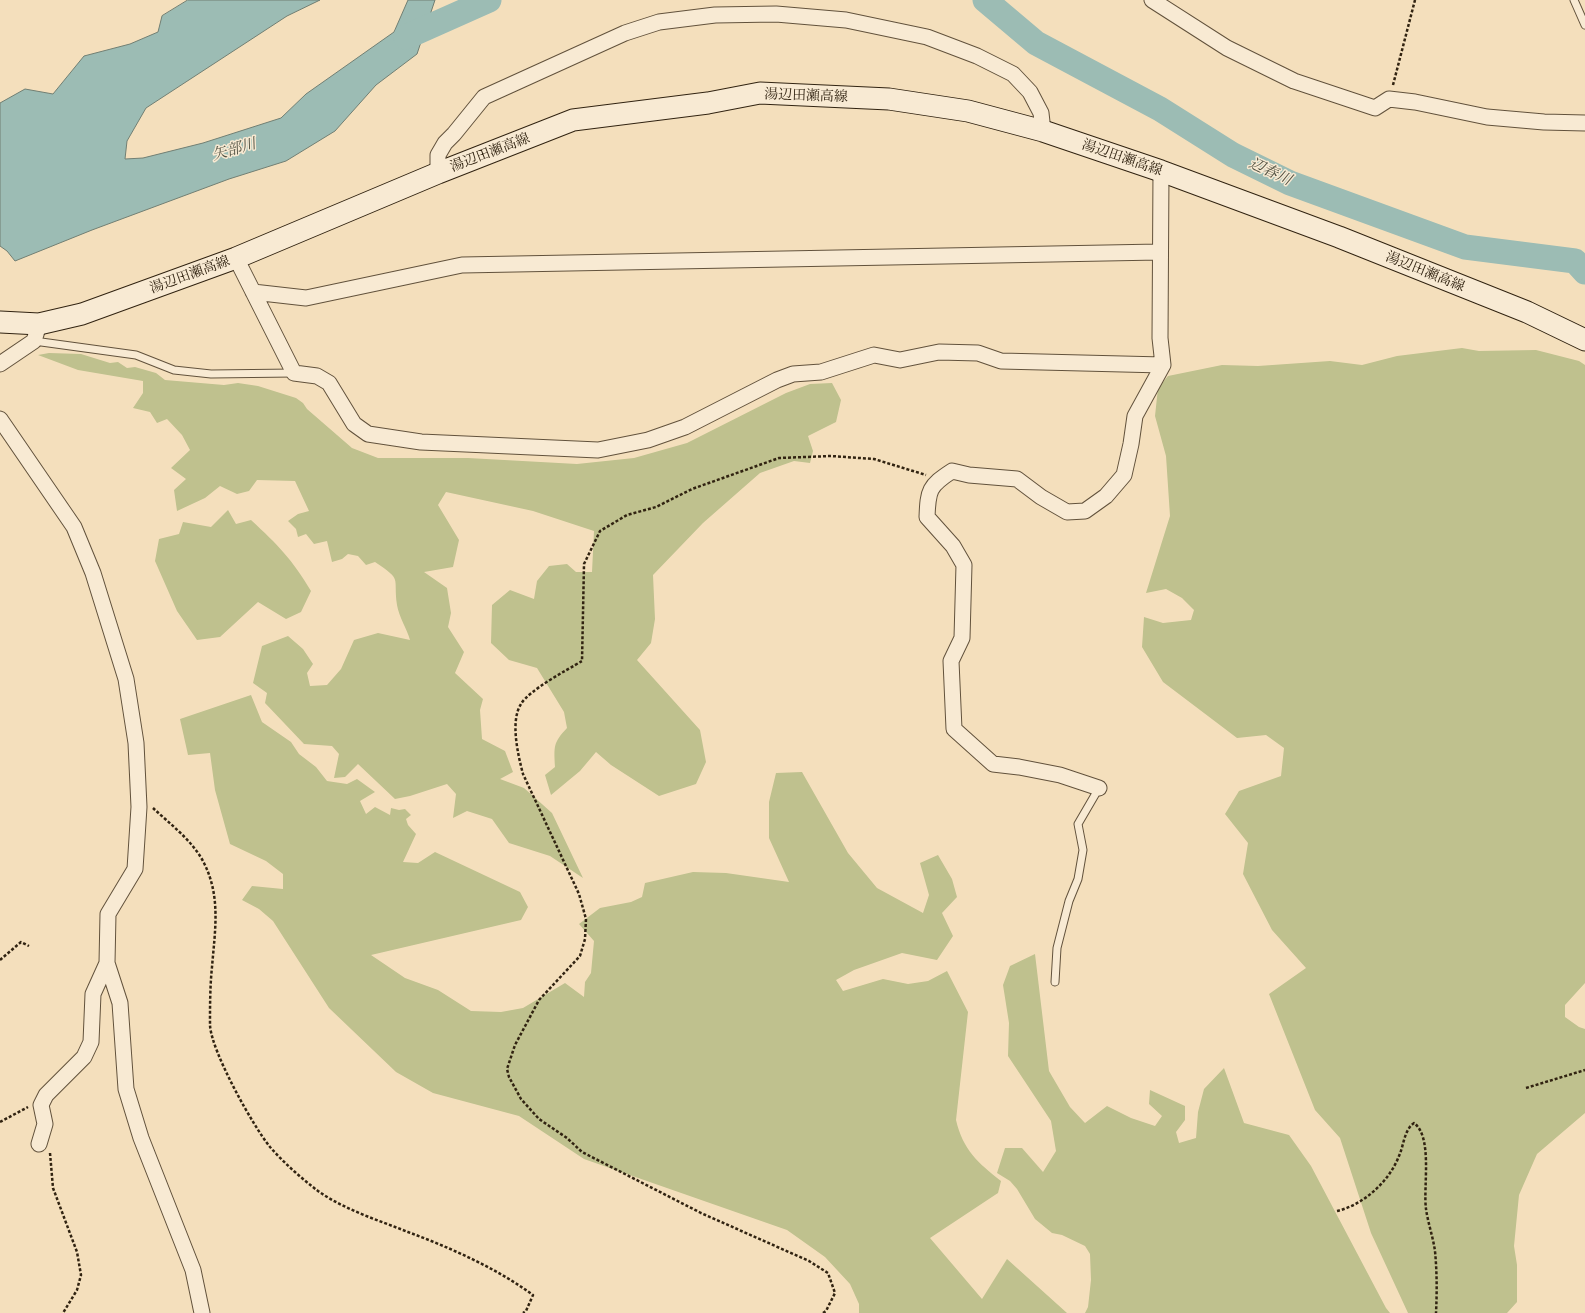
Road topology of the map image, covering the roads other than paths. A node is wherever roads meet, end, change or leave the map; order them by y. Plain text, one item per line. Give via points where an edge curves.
1 (1152, 0) edge
2 (1574, 0) edge
3 (776, 6) edge
4 (1585, 25) edge
5 (1585, 123) edge
6 (1043, 131) junction
7 (1161, 171) junction
8 (438, 173) junction
9 (1159, 252) junction
10 (236, 258) junction
11 (253, 292) junction
12 (0, 322) edge
13 (36, 333) junction
14 (1585, 340) edge
15 (0, 364) edge
16 (1163, 365) junction
17 (294, 373) junction
18 (0, 419) edge
19 (1099, 788) joint
20 (107, 963) junction
21 (1055, 982) dead end
22 (44, 1147) road end
23 (202, 1313) edge

1 - 5 street via 1227,48 1294,81 1375,108 1389,99 1487,117
2 - 4 lane
3 - 6 street via 927,37 977,56 1013,74 1030,92 1041,112
3 - 8 street via 659,22 625,33 484,97 445,143 438,155
6 - 7 main road, 湯辺田瀬高線
6 - 8 main road, 湯辺田瀬高線 via 968,111 889,99 760,93 708,103 573,120
7 - 9 street
7 - 14 main road, 湯辺田瀬高線 via 1339,237 1527,312
8 - 10 main road, 湯辺田瀬高線
9 - 11 street via 462,265 306,298
9 - 16 street via 1160,338
10 - 11 street
10 - 13 main road, 湯辺田瀬高線
11 - 17 street
12 - 13 main road, 湯辺田瀬高線
13 - 15 street
13 - 17 lane via 136,355 174,370 211,374
16 - 17 street via 1001,361 978,353 939,352 900,360 874,355 821,372 793,374 685,427 648,440 598,450 421,442 368,434 354,424 329,383 317,376
16 - 19 street via 1135,416 1132,444 1124,475 1106,496 1085,511 1067,512 1041,497 1018,479 952,472 939,479 928,494 927,517 953,546 964,565 962,638 951,661 954,729 994,764 1060,775
18 - 20 street via 74,527 93,573 126,679 136,743 139,807 136,869 108,914
19 - 21 lane via 1078,824 1083,850 1078,879 1069,901 1058,948
20 - 22 street via 92,994 91,1042 84,1057 46,1095 41,1105 45,1124
20 - 23 street via 120,1003 126,1089 141,1138 194,1270

